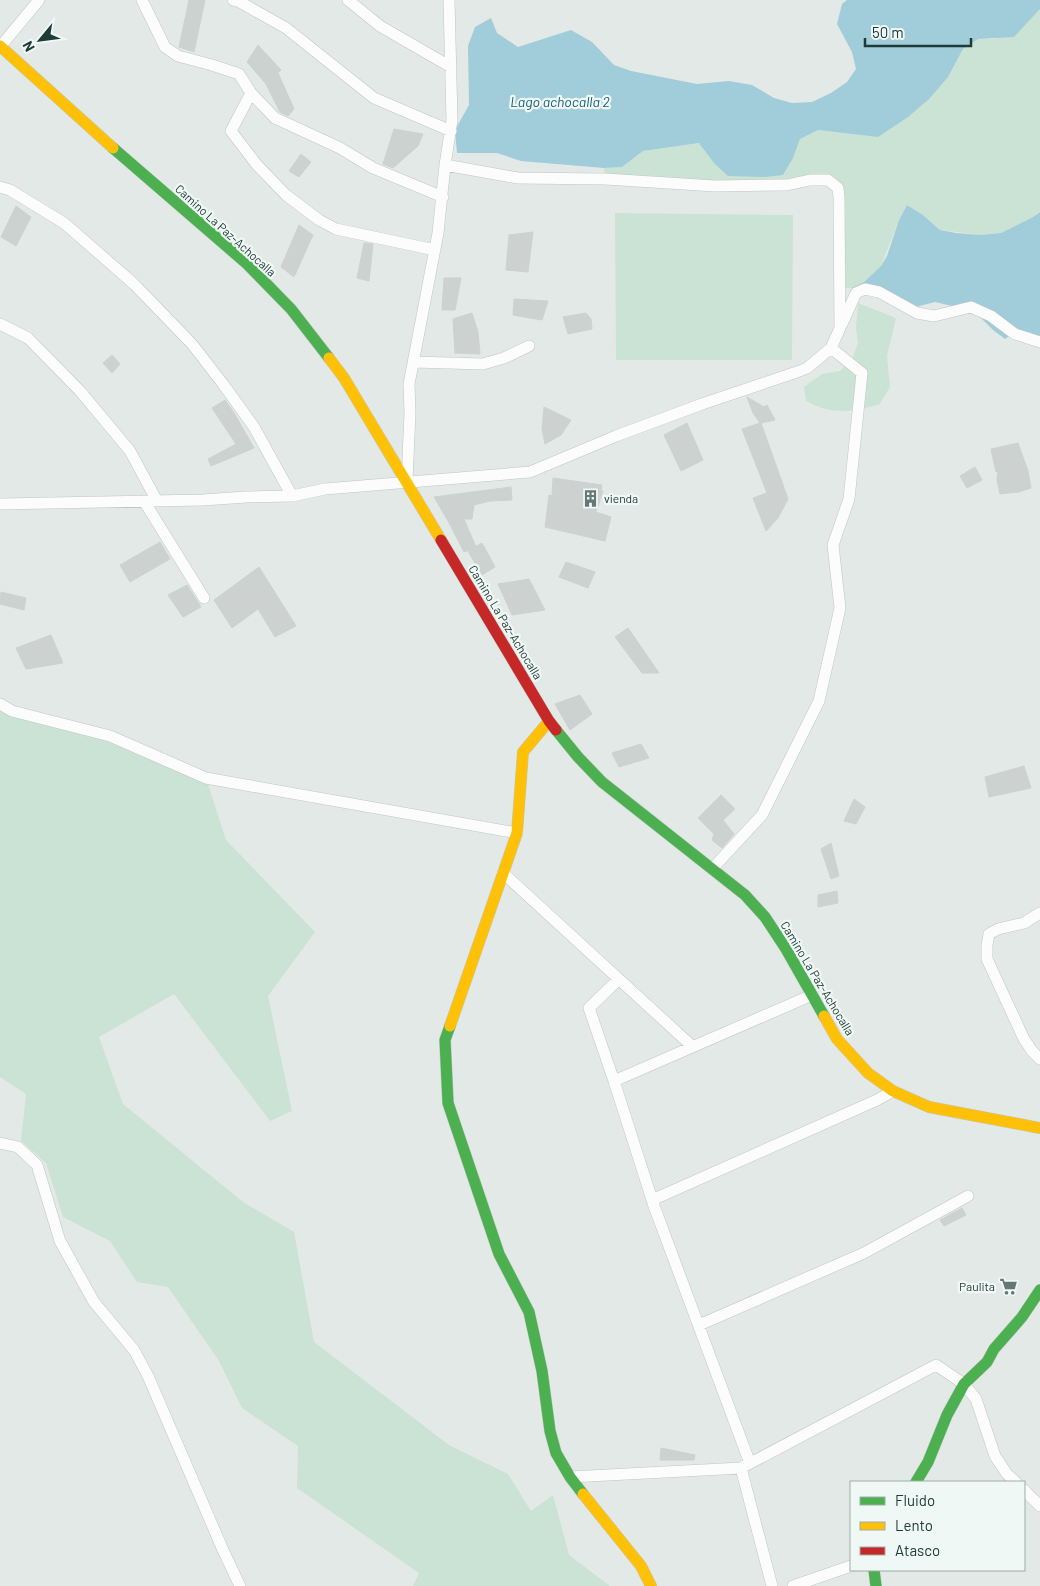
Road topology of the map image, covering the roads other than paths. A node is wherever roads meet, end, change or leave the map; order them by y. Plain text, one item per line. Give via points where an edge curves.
1 (39, 0) edge
2 (142, 0) edge
3 (233, 0) edge
4 (348, 0) edge
5 (449, 0) edge
6 (0, 46) edge
7 (451, 67) junction
8 (251, 93) junction
9 (451, 131) junction
10 (445, 165) junction
11 (0, 187) edge
12 (443, 197) junction
13 (435, 250) junction
14 (0, 324) edge
15 (840, 328) junction
16 (1040, 342) edge
17 (529, 346) dead end
18 (831, 348) junction
19 (414, 362) junction
20 (407, 483) junction
21 (292, 496) junction
22 (144, 501) junction
23 (157, 501) junction
24 (0, 504) edge
25 (204, 598) dead end
26 (0, 704) edge
27 (549, 721) junction
28 (517, 833) junction
29 (712, 869) junction
30 (503, 873) junction
31 (1040, 913) edge
32 (619, 979) junction
33 (812, 995) junction
34 (693, 1047) junction
35 (1040, 1058) edge
36 (614, 1081) junction
37 (893, 1091) junction
38 (1040, 1128) edge
39 (0, 1143) edge
40 (968, 1196) dead end
41 (652, 1200) junction
42 (1040, 1290) edge
43 (698, 1326) junction
44 (964, 1384) junction
45 (741, 1468) junction
46 (570, 1477) junction
47 (917, 1481) edge
48 (1015, 1481) edge
49 (1025, 1491) edge
50 (1040, 1506) edge
51 (850, 1566) edge
52 (874, 1571) edge
53 (240, 1586) edge
54 (651, 1586) edge
55 (772, 1586) edge
56 (793, 1586) edge
57 (876, 1586) edge

1 - 6 street
2 - 8 street via 165,46 178,56 239,74
3 - 9 street via 286,28 374,98
4 - 7 street via 380,26
5 - 7 street
6 - 20 main road, Camino La Paz-Achocalla via 80,120 246,263 291,309 344,378
7 - 9 street
8 - 12 street via 276,118 340,148 373,168
8 - 13 street via 231,131 286,196 336,229
9 - 10 street
10 - 12 street
10 - 15 street via 518,178 605,179 715,186 787,185 828,180 838,188 839,198
11 - 21 street via 64,223 134,284 192,344 254,427
12 - 13 street
13 - 19 street
14 - 23 street via 28,338 80,391 130,451
15 - 16 street via 856,293 865,289 879,292 917,313 934,316 971,307 991,316 1015,334
15 - 18 street
17 - 19 street via 483,364
18 - 20 street via 807,368 616,436 530,472
18 - 29 street via 862,373 849,499 833,545 840,608 822,692 762,815
19 - 20 street via 409,384
20 - 21 street via 325,489
20 - 27 main road, Camino La Paz-Achocalla
21 - 23 street
22 - 23 street
22 - 24 street
22 - 25 street
26 - 28 street via 12,711 110,736 206,778
27 - 28 main road via 524,752
27 - 29 main road, Camino La Paz-Achocalla via 602,782
28 - 30 main road
29 - 33 main road, Camino La Paz-Achocalla via 745,895 765,917
30 - 32 street
30 - 46 main road via 445,1040 448,1103 499,1254 530,1312 550,1431 556,1453
31 - 35 street via 1024,923 989,934 987,958 1024,1039
32 - 34 street
32 - 36 street via 589,1008
33 - 34 street
33 - 37 main road, Camino La Paz-Achocalla via 838,1039 868,1073
34 - 36 street
36 - 41 street
37 - 38 main road, Camino La Paz-Achocalla via 929,1107
37 - 41 street
39 - 53 street via 18,1147 37,1166 60,1241 94,1302 134,1350 148,1376
40 - 43 street via 864,1253
41 - 43 street
42 - 44 main road via 986,1362
43 - 45 street via 748,1458 749,1464
44 - 45 street via 936,1365
44 - 47 main road
44 - 48 street via 976,1399 995,1456
45 - 46 street
45 - 55 street
46 - 54 main road via 640,1566
49 - 50 street
51 - 56 street
52 - 57 main road

